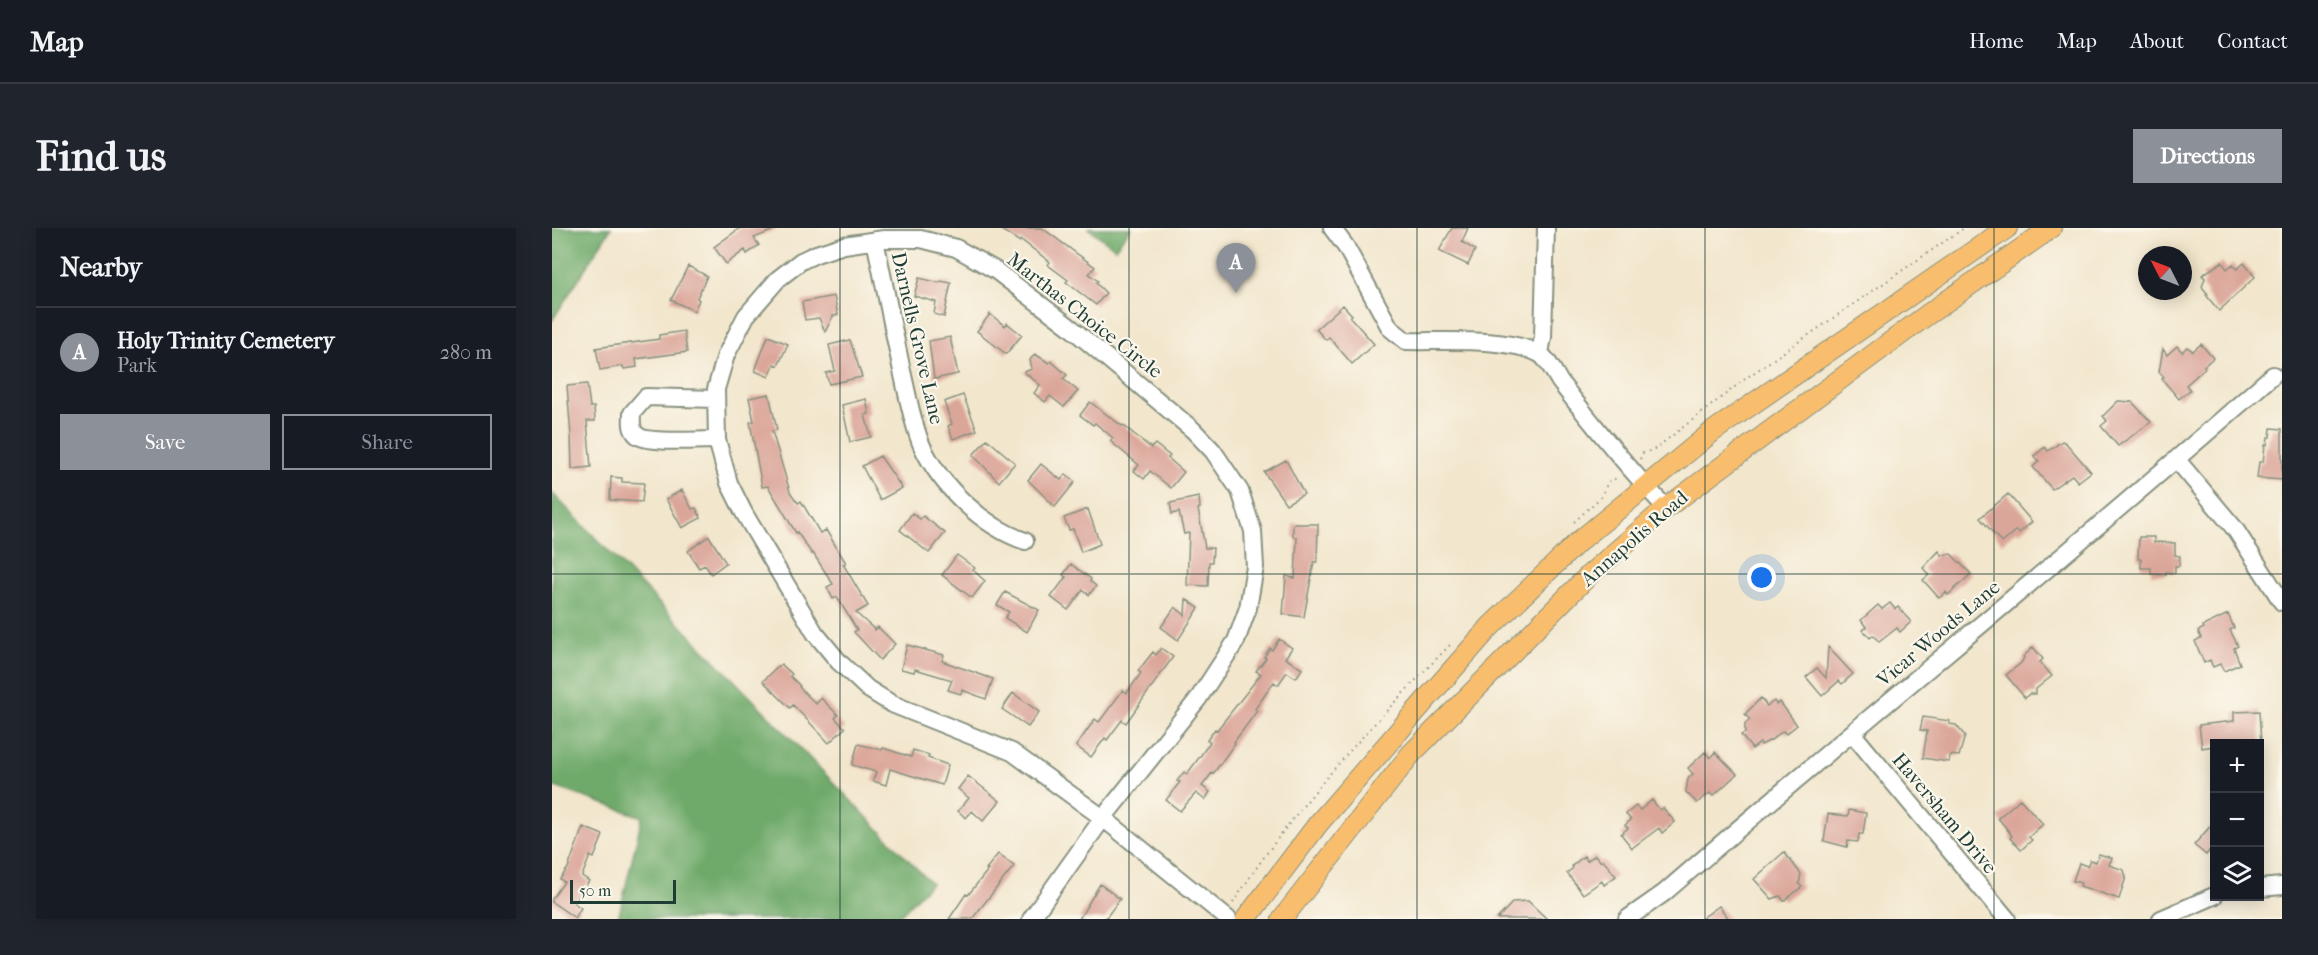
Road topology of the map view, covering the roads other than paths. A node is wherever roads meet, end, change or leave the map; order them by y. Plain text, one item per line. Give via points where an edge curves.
1 (1332, 228) edge
2 (1546, 228) edge
3 (2007, 228) edge
4 (2051, 228) edge
5 (875, 240) junction
6 (1540, 353) junction
7 (2273, 375) dead end
8 (715, 399) junction
9 (717, 440) junction
10 (2177, 460) junction
11 (1645, 485) junction
12 (1665, 508) junction
13 (1025, 542) dead end
14 (2282, 602) edge
15 (1852, 733) junction
16 (1103, 818) junction
17 (2282, 886) edge
18 (2264, 888) edge
19 (2210, 898) edge
20 (1030, 919) edge
21 (1228, 919) edge
22 (1246, 919) edge
23 (1282, 919) edge
24 (1627, 919) edge
25 (2007, 919) edge
26 (2161, 919) edge

1 - 6 street via 1390,328 1406,340 1489,343
2 - 6 street
3 - 11 main road, Annapolis Road via 1712,432
4 - 12 main road, Annapolis Road
5 - 8 street, Marthas Choice Circle via 816,254 778,279 756,302 735,334
5 - 13 street, Darnells Grove Lane via 908,398 923,447 947,482 978,513
5 - 16 street, Marthas Choice Circle via 937,242 996,270 1183,420 1213,452 1243,499 1253,531 1256,567 1236,641 1166,741
6 - 11 street
7 - 10 street, Vicar Woods Lane
8 - 9 street, Marthas Choice Circle
8 - 9 street via 646,397 632,412 632,427 637,435 647,439
9 - 16 street, Marthas Choice Circle via 729,483 744,513 815,633 853,676 892,704 1012,752
10 - 14 street via 2235,529
10 - 15 street, Vicar Woods Lane
11 - 12 street
11 - 22 main road, Annapolis Road via 1577,543 1490,627 1318,824
12 - 23 main road, Annapolis Road via 1588,576 1411,754
15 - 24 street, Vicar Woods Lane via 1664,893
15 - 25 street, Haversham Drive
16 - 20 street
16 - 21 street, Marthas Choice Circle
17 - 18 street
19 - 26 street

